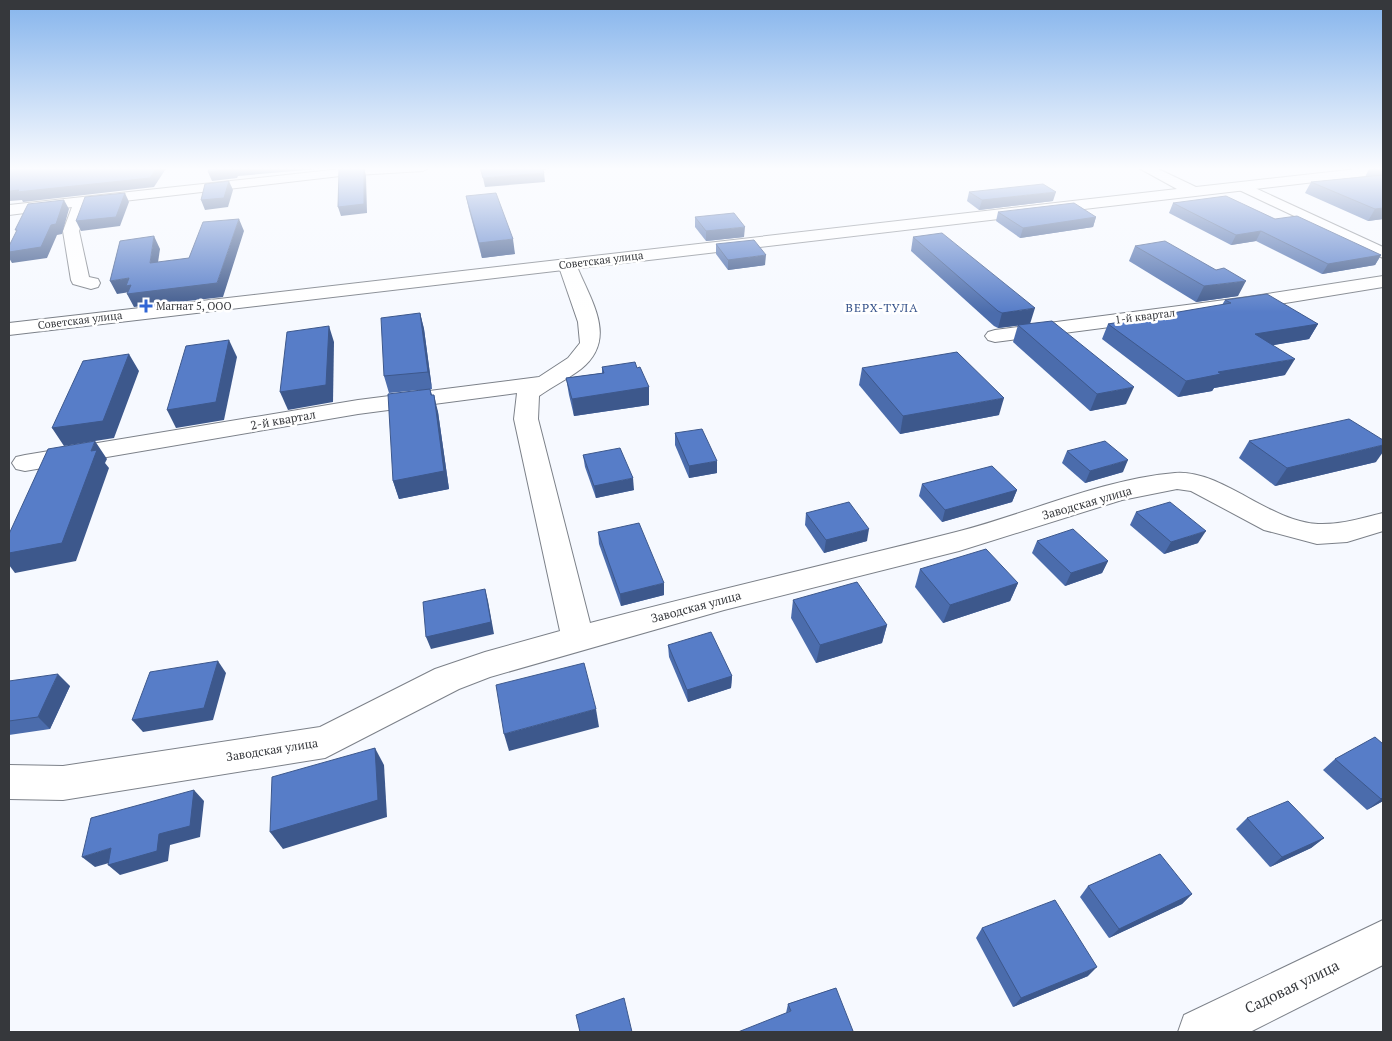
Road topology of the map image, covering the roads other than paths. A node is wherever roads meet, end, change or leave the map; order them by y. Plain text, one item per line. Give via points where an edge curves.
1 (77, 216) edge
2 (989, 216) edge
3 (1304, 216) edge
4 (1383, 253) edge
5 (567, 264) junction
6 (1383, 281) edge
7 (91, 283) dead end
8 (9, 329) edge
9 (995, 336) dead end
10 (541, 383) junction
11 (26, 463) dead end
12 (1383, 522) edge
13 (578, 639) junction
14 (9, 782) edge
15 (1383, 942) edge
16 (1201, 1032) edge

1 - 7 street via 71,232 80,280
2 - 5 street, Советская улица
3 - 4 street
5 - 8 street, Советская улица
5 - 10 street via 590,328 591,340 584,355 568,369
6 - 9 street, 1-й квартал via 1248,303
10 - 11 street, 2-й квартал via 358,407
10 - 13 street via 528,394 526,419
12 - 13 street, Заводская улица via 1347,532 1317,534 1274,523 1197,484 1177,481 1119,492 959,541
13 - 14 street, Заводская улица via 447,679 325,742 63,783
15 - 16 street, Садовая улица

